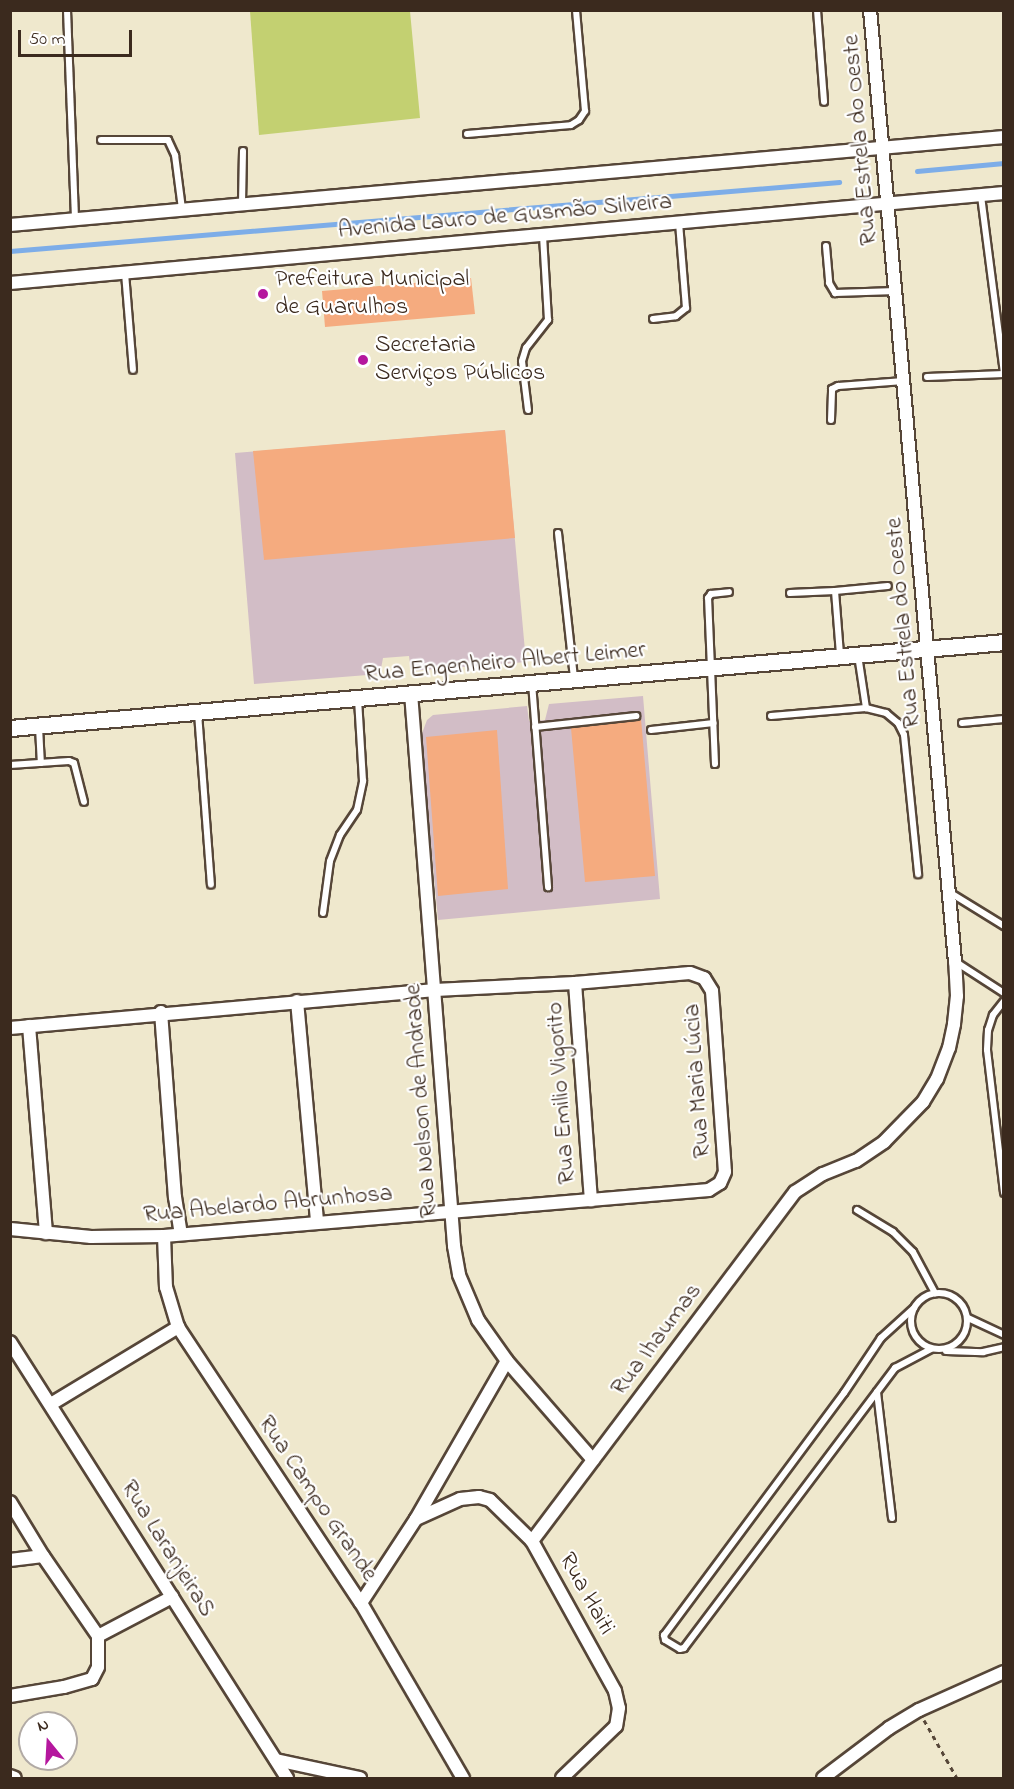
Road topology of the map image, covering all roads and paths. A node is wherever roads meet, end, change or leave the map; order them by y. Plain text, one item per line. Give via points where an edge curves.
1 (67, 10) edge
2 (576, 10) edge
3 (817, 10) edge
4 (870, 10) edge
5 (824, 102) dead end
6 (467, 134) dead end
7 (1004, 137) edge
8 (101, 140) dead end
9 (884, 149) junction
10 (243, 151) dead end
11 (1004, 193) edge
12 (981, 195) junction
13 (242, 203) junction
14 (889, 203) junction
15 (182, 209) junction
16 (75, 219) junction
17 (679, 222) junction
18 (10, 225) edge
19 (543, 235) junction
20 (826, 246) dead end
21 (125, 273) junction
22 (10, 283) edge
23 (897, 291) junction
24 (653, 319) dead end
25 (133, 370) dead end
26 (1004, 373) edge
27 (927, 378) dead end
28 (904, 381) junction
29 (528, 410) dead end
30 (831, 420) dead end
31 (558, 533) dead end
32 (888, 586) dead end
33 (835, 591) junction
34 (729, 592) dead end
35 (789, 593) dead end
36 (1004, 642) edge
37 (927, 648) junction
38 (858, 654) junction
39 (840, 656) junction
40 (711, 667) junction
41 (574, 679) junction
42 (532, 683) junction
43 (411, 693) junction
44 (358, 698) junction
45 (866, 708) junction
46 (198, 712) junction
47 (636, 716) dead end
48 (771, 716) dead end
49 (1004, 719) edge
50 (714, 723) junction
51 (962, 723) dead end
52 (39, 726) junction
53 (535, 727) junction
54 (10, 728) edge
55 (651, 730) dead end
56 (41, 763) junction
57 (715, 764) dead end
58 (10, 765) edge
59 (84, 802) dead end
60 (918, 874) dead end
61 (211, 885) dead end
62 (548, 887) dead end
63 (948, 892) junction
64 (323, 914) dead end
65 (1004, 926) edge
66 (955, 962) junction
67 (575, 983) junction
68 (435, 990) junction
69 (1004, 993) edge
70 (297, 1001) junction
71 (1004, 1001) edge
72 (161, 1012) junction
73 (28, 1026) junction
74 (10, 1028) edge
75 (823, 1174) joint
76 (709, 1190) joint
77 (1004, 1193) edge
78 (591, 1200) junction
79 (857, 1210) dead end
80 (452, 1211) junction
81 (317, 1222) junction
82 (10, 1229) edge
83 (46, 1233) junction
84 (181, 1234) junction
85 (164, 1236) junction
86 (935, 1293) junction
87 (914, 1308) junction
88 (968, 1318) junction
89 (178, 1327) junction
90 (1004, 1335) edge
91 (10, 1342) edge
92 (1004, 1347) edge
93 (931, 1350) junction
94 (939, 1351) junction
95 (507, 1361) junction
96 (877, 1391) junction
97 (51, 1404) junction
98 (592, 1460) junction
99 (10, 1502) edge
100 (892, 1518) dead end
101 (416, 1519) junction
102 (532, 1541) junction
103 (43, 1556) junction
104 (10, 1560) edge
105 (172, 1597) junction
106 (361, 1603) junction
107 (98, 1636) junction
108 (1004, 1672) edge
109 (10, 1696) edge
110 (919, 1710) junction
111 (276, 1760) junction
112 (10, 1776) edge
113 (15, 1779) edge
114 (287, 1779) edge
115 (360, 1779) edge
116 (463, 1779) edge
117 (562, 1779) edge
118 (823, 1779) edge
119 (957, 1779) edge

1 - 16 lane
2 - 6 lane via 585,111 579,120 571,125
3 - 5 lane
4 - 9 street, Rua Estrela do Oeste
7 - 9 street, Avenida Lauro de Gusmão Silveira
8 - 15 lane via 168,140 175,155
9 - 13 street, Avenida Lauro de Gusmão Silveira
9 - 14 street, Rua Estrela do Oeste
10 - 13 lane
11 - 12 street, Avenida Lauro de Gusmão Silveira
12 - 14 street, Avenida Lauro de Gusmão Silveira
12 - 26 lane
13 - 15 street, Avenida Lauro de Gusmão Silveira
14 - 17 street, Avenida Lauro de Gusmão Silveira
14 - 23 street, Rua Estrela do Oeste
15 - 16 street, Avenida Lauro de Gusmão Silveira
16 - 18 street, Avenida Lauro de Gusmão Silveira
17 - 19 street, Avenida Lauro de Gusmão Silveira
17 - 24 lane via 686,308 676,316
19 - 21 street, Avenida Lauro de Gusmão Silveira
19 - 29 lane via 548,320 526,348 522,361
20 - 23 lane via 829,283 835,293
21 - 22 street, Avenida Lauro de Gusmão Silveira
21 - 25 lane
23 - 28 street, Rua Estrela do Oeste
26 - 27 lane
28 - 30 lane via 832,388
28 - 37 street, Rua Estrela do Oeste
31 - 41 lane
32 - 33 lane
33 - 35 lane
33 - 39 lane
34 - 40 lane via 711,594 708,598
36 - 37 street, Rua Engenheiro Albert Leimer
37 - 38 street, Rua Engenheiro Albert Leimer
37 - 63 street, Rua Estrela do Oeste
38 - 39 street, Rua Engenheiro Albert Leimer
38 - 45 lane
39 - 40 street, Rua Engenheiro Albert Leimer
40 - 41 street, Rua Engenheiro Albert Leimer
40 - 50 lane
41 - 42 street, Rua Engenheiro Albert Leimer
42 - 43 street, Rua Engenheiro Albert Leimer
42 - 53 lane
43 - 44 street, Rua Engenheiro Albert Leimer
43 - 68 street, Rua Nelson de Andrade
44 - 46 street, Rua Engenheiro Albert Leimer
44 - 64 lane via 363,781 357,810 340,835 330,861
45 - 48 lane
45 - 60 lane via 886,712 904,735
46 - 52 street, Rua Engenheiro Albert Leimer
46 - 61 lane
47 - 53 lane
49 - 51 lane
50 - 55 lane
50 - 57 lane
52 - 54 street, Rua Engenheiro Albert Leimer
52 - 56 lane
53 - 62 lane
56 - 58 lane
56 - 59 lane via 74,763
63 - 65 lane
63 - 66 street, Rua Estrela do Oeste
66 - 69 lane
66 - 75 street, Rua Estrela do Oeste via 957,996 949,1048 923,1102 884,1142 856,1161
67 - 68 street
67 - 76 street, Rua Maria Lúcia via 690,973 704,978 708,984 713,1002 725,1172 720,1183
67 - 78 street, Rua Emilio Vigorito
68 - 70 street
68 - 80 street, Rua Nelson de Andrade
70 - 72 street
70 - 81 street
71 - 77 lane via 988,1029 987,1050
72 - 73 street
72 - 84 street
73 - 74 street
73 - 83 street
75 - 98 street, Rua Ihaumas via 788,1200
76 - 78 street, Rua Abelardo Abrunhosa
78 - 80 street, Rua Abelardo Abrunhosa
79 - 86 lane via 893,1232 913,1252
80 - 81 street, Rua Abelardo Abrunhosa
80 - 95 street, Rua Nelson de Andrade via 456,1262 463,1289 478,1320
81 - 84 street, Rua Abelardo Abrunhosa
82 - 83 street, Rua Abelardo Abrunhosa
83 - 85 street, Rua Abelardo Abrunhosa
84 - 85 street, Rua Abelardo Abrunhosa
85 - 89 street, Rua Campo Grande via 166,1287
86 - 87 lane via 922,1298
86 - 88 lane via 957,1298
87 - 93 lane via 910,1324 917,1340
87 - 96 lane via 881,1338 664,1635 665,1640 684,1648
88 - 90 lane
88 - 94 lane via 966,1334 955,1346
89 - 97 street
89 - 106 street, Rua Campo Grande
91 - 97 street, Rua LaranjeiraS
92 - 94 lane via 983,1352
93 - 94 lane
93 - 96 lane via 895,1368
95 - 98 street, Rua Nelson de Andrade
95 - 101 street
96 - 100 lane
97 - 105 street, Rua LaranjeiraS
98 - 102 street, Rua Ihaumas
99 - 103 street
101 - 102 street, Rua Haiti via 460,1499 479,1497 490,1500
101 - 106 street
102 - 117 street, Rua Haiti via 615,1691 619,1708 616,1726
103 - 104 street
103 - 107 street
105 - 107 street
105 - 111 street, Rua LaranjeiraS
106 - 116 street, Rua Campo Grande
107 - 109 street via 98,1667 92,1679
108 - 110 street
110 - 118 street
110 - 119 path
111 - 114 street, Rua LaranjeiraS
111 - 115 street
112 - 113 street

